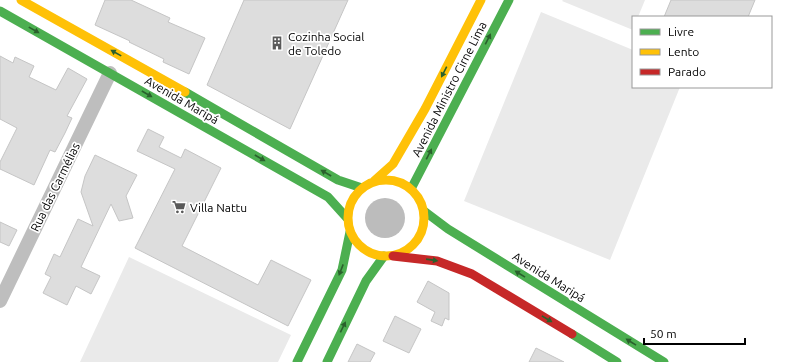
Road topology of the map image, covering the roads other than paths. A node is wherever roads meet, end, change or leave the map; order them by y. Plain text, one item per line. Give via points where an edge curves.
1 (21, 0) edge
2 (481, 0) edge
3 (509, 0) edge
4 (0, 11) edge
5 (110, 73) junction
6 (177, 87) junction
7 (204, 103) junction
8 (166, 104) junction
9 (194, 120) junction
10 (374, 181) junction
11 (362, 188) junction
12 (411, 189) junction
13 (424, 211) junction
14 (347, 218) junction
15 (350, 232) junction
16 (389, 256) junction
17 (4, 283) edge
18 (0, 301) edge
19 (297, 362) edge
20 (326, 362) edge
21 (617, 362) edge
22 (664, 362) edge

6 -> 1 main road, Avenida Maripá
2 -> 10 main road via 425,109 393,164
12 -> 3 main road, Avenida Ministro Cirne Lima
4 -> 5 main road, Avenida Maripá
5 -> 8 main road, Avenida Maripá
5 - 17 street, Rua das Carmélias
6 - 7 main road, Avenida Maripá
6 - 8 main road via 180,96 176,103
7 - 9 main road via 194,104 190,112
11 -> 7 main road, Avenida Maripá via 338,180
8 - 9 main road, Avenida Maripá
9 -> 14 main road, Avenida Maripá via 328,197
10 - 11 main road
10 - 12 main road via 399,182
11 - 14 main road via 351,201
12 - 13 main road
13 - 16 main road via 424,223 414,244 404,252
22 -> 13 main road, Avenida Maripá via 448,229
14 - 15 main road
15 - 16 main road via 355,242 363,249 373,254
15 -> 19 main road via 342,270
20 -> 16 main road via 366,281
16 -> 21 main road via 437,260 472,274
17 - 18 street, Rua das Carmélias

